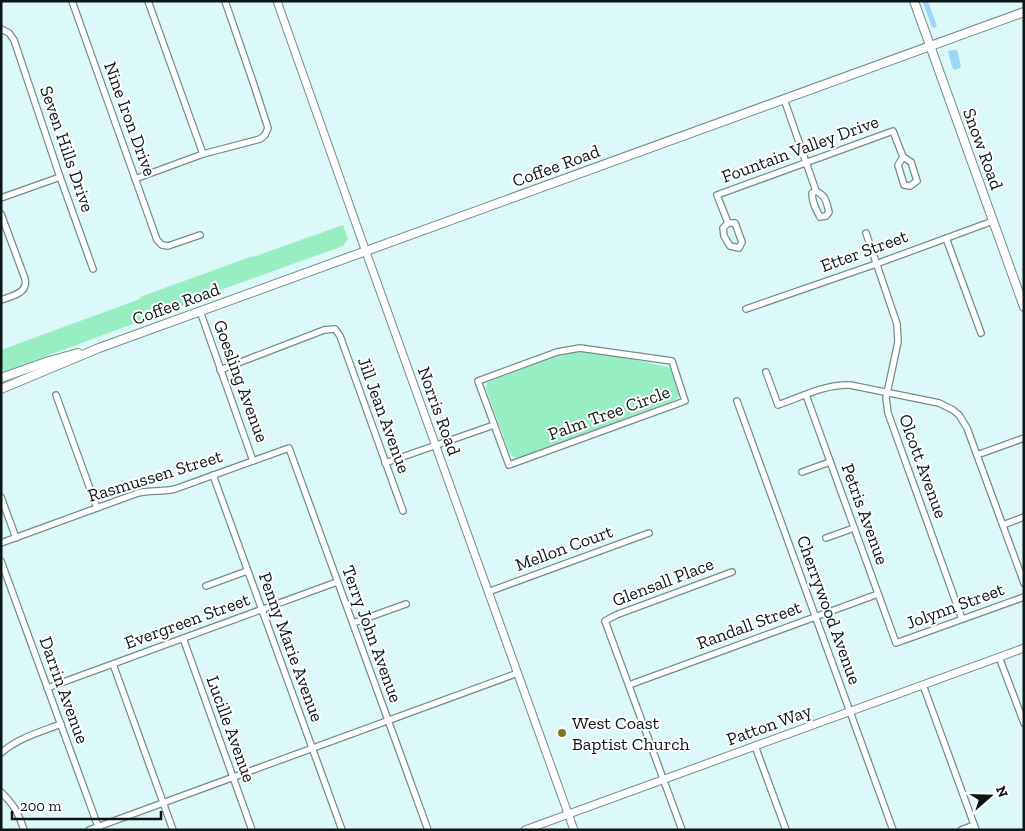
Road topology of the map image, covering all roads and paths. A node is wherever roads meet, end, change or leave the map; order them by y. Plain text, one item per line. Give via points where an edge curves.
1 (72, 1) edge
2 (148, 1) edge
3 (225, 1) edge
4 (277, 1) edge
5 (914, 1) edge
6 (1024, 12) edge
7 (1, 30) edge
8 (929, 46) junction
9 (784, 99) junction
10 (203, 154) junction
11 (903, 157) junction
12 (806, 162) junction
13 (60, 177) junction
14 (135, 179) junction
15 (816, 191) dead end
16 (1, 198) edge
17 (1, 214) edge
18 (993, 221) junction
19 (728, 223) dead end
20 (866, 234) dead end
21 (200, 235) dead end
22 (946, 238) junction
23 (366, 252) junction
24 (876, 264) junction
25 (93, 269) dead end
26 (1, 300) edge
27 (1024, 307) edge
28 (746, 309) dead end
29 (200, 311) junction
30 (981, 333) dead end
31 (99, 348) junction
32 (220, 370) junction
33 (766, 372) dead end
34 (1, 378) edge
35 (1, 389) edge
36 (887, 392) junction
37 (56, 395) dead end
38 (806, 395) junction
39 (737, 401) dead end
40 (494, 425) junction
41 (1024, 438) edge
42 (435, 445) junction
43 (289, 448) joint
44 (977, 454) junction
45 (253, 460) junction
46 (830, 462) junction
47 (385, 463) junction
48 (802, 472) dead end
49 (213, 475) junction
50 (1, 497) edge
51 (97, 508) junction
52 (403, 511) dead end
53 (1024, 517) edge
54 (1003, 525) junction
55 (854, 528) junction
56 (649, 533) dead end
57 (16, 538) junction
58 (826, 538) dead end
59 (1, 543) edge
60 (1, 561) edge
61 (247, 570) junction
62 (732, 572) dead end
63 (338, 582) junction
64 (1024, 583) edge
65 (206, 586) dead end
66 (488, 592) junction
67 (878, 594) junction
68 (1024, 597) edge
69 (406, 604) dead end
70 (262, 610) junction
71 (816, 617) junction
72 (962, 619) junction
73 (353, 623) junction
74 (183, 638) junction
75 (896, 643) joint
76 (1024, 648) edge
77 (999, 656) junction
78 (113, 664) junction
79 (518, 673) junction
80 (629, 685) junction
81 (923, 685) junction
82 (48, 688) junction
83 (850, 711) junction
84 (388, 720) junction
85 (1024, 723) edge
86 (61, 724) junction
87 (755, 746) junction
88 (312, 748) junction
89 (1, 753) edge
90 (233, 777) junction
91 (664, 779) junction
92 (1, 792) edge
93 (163, 802) junction
94 (569, 814) junction
95 (975, 827) edge
96 (99, 828) edge
97 (24, 830) edge
98 (88, 830) edge
99 (173, 830) edge
100 (252, 830) edge
101 (342, 830) edge
102 (428, 830) edge
103 (525, 830) edge
104 (574, 830) edge
105 (682, 830) edge
106 (786, 830) edge
107 (893, 830) edge
108 (962, 830) edge

1 - 14 street, Nine Iron Drive
2 - 10 street
3 - 10 street via 268,128 260,139
4 - 23 street, Norris Road
5 - 8 main road, Snow Road
6 - 8 main road, Coffee Road
7 - 13 street, Seven Hills Drive via 10,33 14,40
8 - 9 main road, Coffee Road
8 - 18 main road, Snow Road
9 - 12 street
9 - 23 main road, Coffee Road
10 - 14 street
11 - 11 street via 898,165 904,184 910,186 917,181 911,162
11 - 12 street, Fountain Valley Drive via 893,131
12 - 15 street
12 - 19 street, Fountain Valley Drive via 717,195
13 - 16 street
13 - 25 street, Seven Hills Drive
14 - 21 street, Nine Iron Drive via 157,240 162,245
17 - 26 street via 26,284 20,292
18 - 22 street, Etter Street
18 - 27 main road, Snow Road
20 - 24 street, Olcott Avenue
22 - 24 street, Etter Street
22 - 30 street
23 - 29 main road, Coffee Road
23 - 42 street, Norris Road
24 - 28 street, Etter Street
24 - 36 street, Olcott Avenue via 898,332
29 - 31 main road, Coffee Road
29 - 32 street, Goesling Avenue
31 - 34 main road, Coffee Road
31 - 35 main road, Coffee Road
32 - 45 street, Goesling Avenue
32 - 47 street, Jill Jean Avenue via 324,330 336,329
33 - 38 street via 778,405
36 - 38 street via 842,385
36 - 44 street via 939,403 953,410 967,428
36 - 72 street, Olcott Avenue via 888,413
37 - 51 street
38 - 46 street, Petris Avenue
39 - 71 street, Cherrywood Avenue
40 - 40 street, Palm Tree Circle via 478,381 569,349 593,349 672,361 685,401 509,465
40 - 42 street
41 - 44 street
42 - 47 street
42 - 66 street, Norris Road
43 - 45 street, Rasmussen Street
43 - 63 street, Terry John Avenue
44 - 54 street
45 - 49 street, Rasmussen Street
46 - 48 street
46 - 55 street, Petris Avenue
47 - 52 street, Jill Jean Avenue
49 - 51 street, Rasmussen Street via 168,491 138,493
49 - 61 street, Penny Marie Avenue
50 - 57 street
51 - 57 street, Rasmussen Street
53 - 54 street
54 - 64 street
55 - 58 street
55 - 67 street, Petris Avenue
56 - 66 street, Mellon Court
57 - 59 street, Rasmussen Street
60 - 82 street, Darrin Avenue
61 - 65 street
61 - 70 street, Penny Marie Avenue
62 - 80 street, Glensall Place via 605,621
63 - 70 street, Evergreen Street
63 - 73 street, Terry John Avenue
66 - 79 street, Norris Road
67 - 71 street, Randall Street
67 - 75 street, Petris Avenue
68 - 72 street, Jolynn Street
69 - 73 street
70 - 74 street, Evergreen Street
70 - 88 street, Penny Marie Avenue
71 - 80 street, Randall Street
71 - 83 street, Cherrywood Avenue
72 - 75 street, Jolynn Street
73 - 84 street, Terry John Avenue
74 - 78 street, Evergreen Street
74 - 90 street, Lucille Avenue
76 - 77 street, Patton Way
77 - 81 street, Patton Way
77 - 85 street
78 - 82 street, Evergreen Street
78 - 93 street
79 - 84 street
79 - 94 street, Norris Road
80 - 91 street
81 - 83 street, Patton Way
81 - 95 street
82 - 86 street, Darrin Avenue
83 - 87 street, Patton Way
83 - 107 street, Cherrywood Avenue
84 - 88 street
84 - 102 street, Terry John Avenue
86 - 89 street via 23,738
86 - 96 street, Darrin Avenue
87 - 91 street, Patton Way
87 - 106 street
88 - 90 street
88 - 101 street, Penny Marie Avenue
90 - 93 street
90 - 100 street, Lucille Avenue
91 - 94 street, Patton Way
91 - 105 street
92 - 97 street via 14,805
93 - 96 street
93 - 99 street
94 - 103 street, Patton Way
94 - 104 street, Norris Road
95 - 108 street
96 - 98 street

